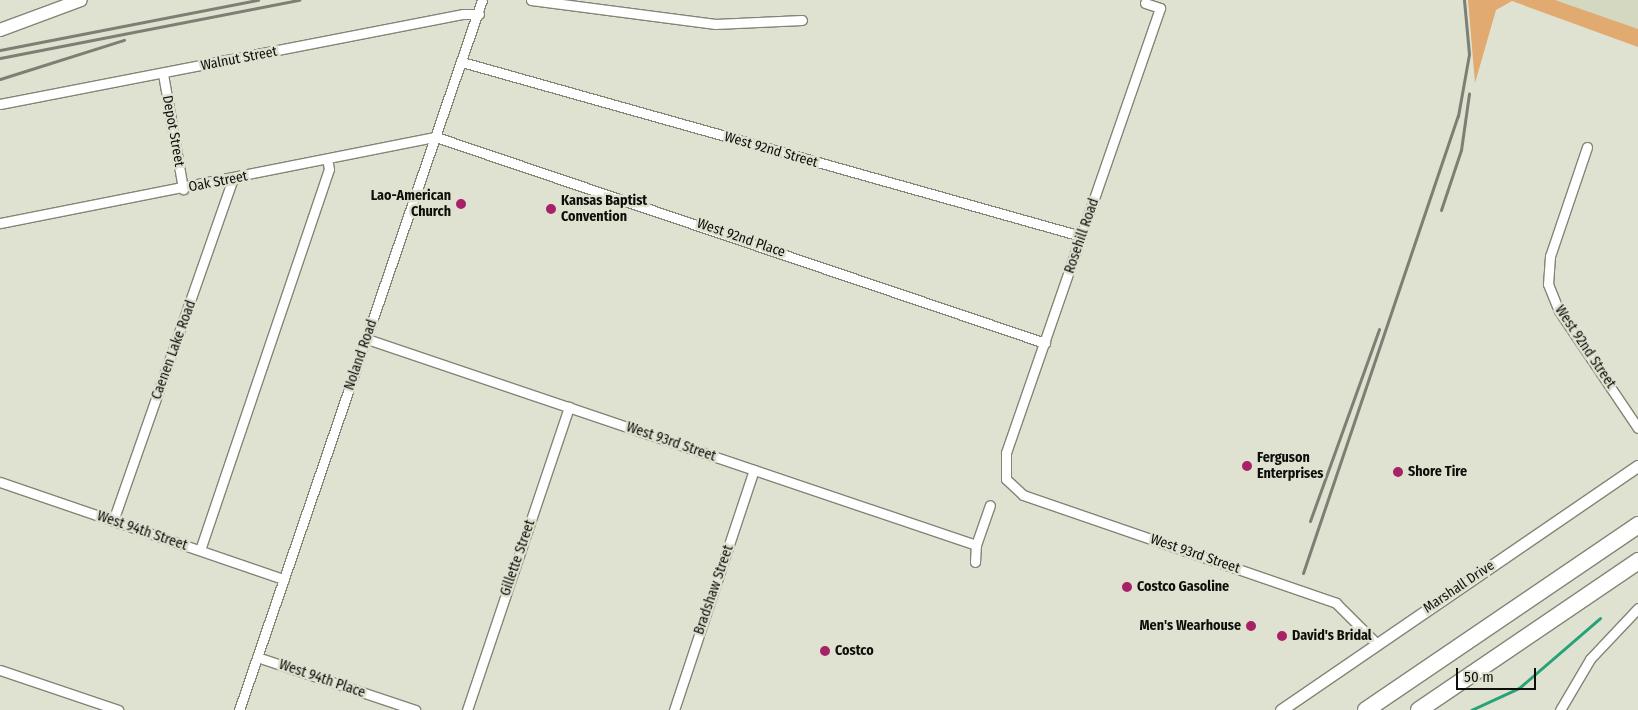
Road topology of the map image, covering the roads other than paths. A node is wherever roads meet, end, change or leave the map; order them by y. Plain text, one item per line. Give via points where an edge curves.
1 (81, 0) edge
2 (482, 0) edge
3 (531, 0) edge
4 (1145, 3) dead end
5 (479, 14) junction
6 (802, 20) dead end
7 (0, 30) edge
8 (462, 62) junction
9 (163, 74) junction
10 (0, 104) edge
11 (436, 137) junction
12 (1587, 147) dead end
13 (327, 159) junction
14 (233, 179) junction
15 (183, 189) junction
16 (0, 223) edge
17 (1081, 236) junction
18 (366, 339) junction
19 (1045, 343) junction
20 (569, 407) junction
21 (1638, 428) edge
22 (1638, 466) edge
23 (754, 470) junction
24 (1006, 479) joint
25 (0, 482) edge
26 (990, 505) dead end
27 (113, 521) junction
28 (1638, 525) edge
29 (976, 545) junction
30 (200, 550) junction
31 (1638, 561) edge
32 (975, 562) dead end
33 (284, 579) junction
34 (1638, 608) edge
35 (1376, 643) junction
36 (257, 657) junction
37 (0, 670) edge
38 (118, 710) edge
39 (239, 710) edge
40 (415, 710) edge
41 (467, 710) edge
42 (674, 710) edge
43 (1281, 710) edge
44 (1366, 710) edge
45 (1420, 710) edge
46 (1560, 710) edge

1 - 7 main road
2 - 5 street, Noland Road
3 - 6 street via 715,24
4 - 17 street, Rosehill Road via 1160,8
5 - 8 street, Noland Road
5 - 9 street, Walnut Street via 463,14
8 - 11 street, Noland Road
8 - 17 street, West 92nd Street
9 - 10 street, Walnut Street
9 - 15 street, Depot Street
11 - 13 street, Oak Street
11 - 18 street, Noland Road
11 - 19 street, West 92nd Place
12 - 21 street, West 92nd Street via 1550,256 1548,284 1559,311
13 - 14 street, Oak Street
13 - 30 street via 323,186
14 - 15 street, Oak Street
14 - 27 street, Caenen Lake Road
15 - 16 street, Oak Street
17 - 19 street, Rosehill Road
18 - 20 street, West 93rd Street
18 - 33 street, Noland Road
19 - 24 street, Rosehill Road via 1006,453
20 - 23 street, West 93rd Street
20 - 41 street, Gillette Street
22 - 35 street, Marshall Drive
23 - 29 street, West 93rd Street
23 - 42 street, Bradshaw Street
24 - 35 street, West 93rd Street via 1023,495 1336,603
25 - 27 street, West 94th Street
26 - 29 street
27 - 30 street, West 94th Street
28 - 44 highway
29 - 32 street
30 - 33 street, West 94th Street
31 - 45 highway
33 - 36 street, Noland Road
34 - 46 street via 1590,658
35 - 43 street, Marshall Drive
36 - 39 street, Noland Road
36 - 40 street, West 94th Place
37 - 38 street

